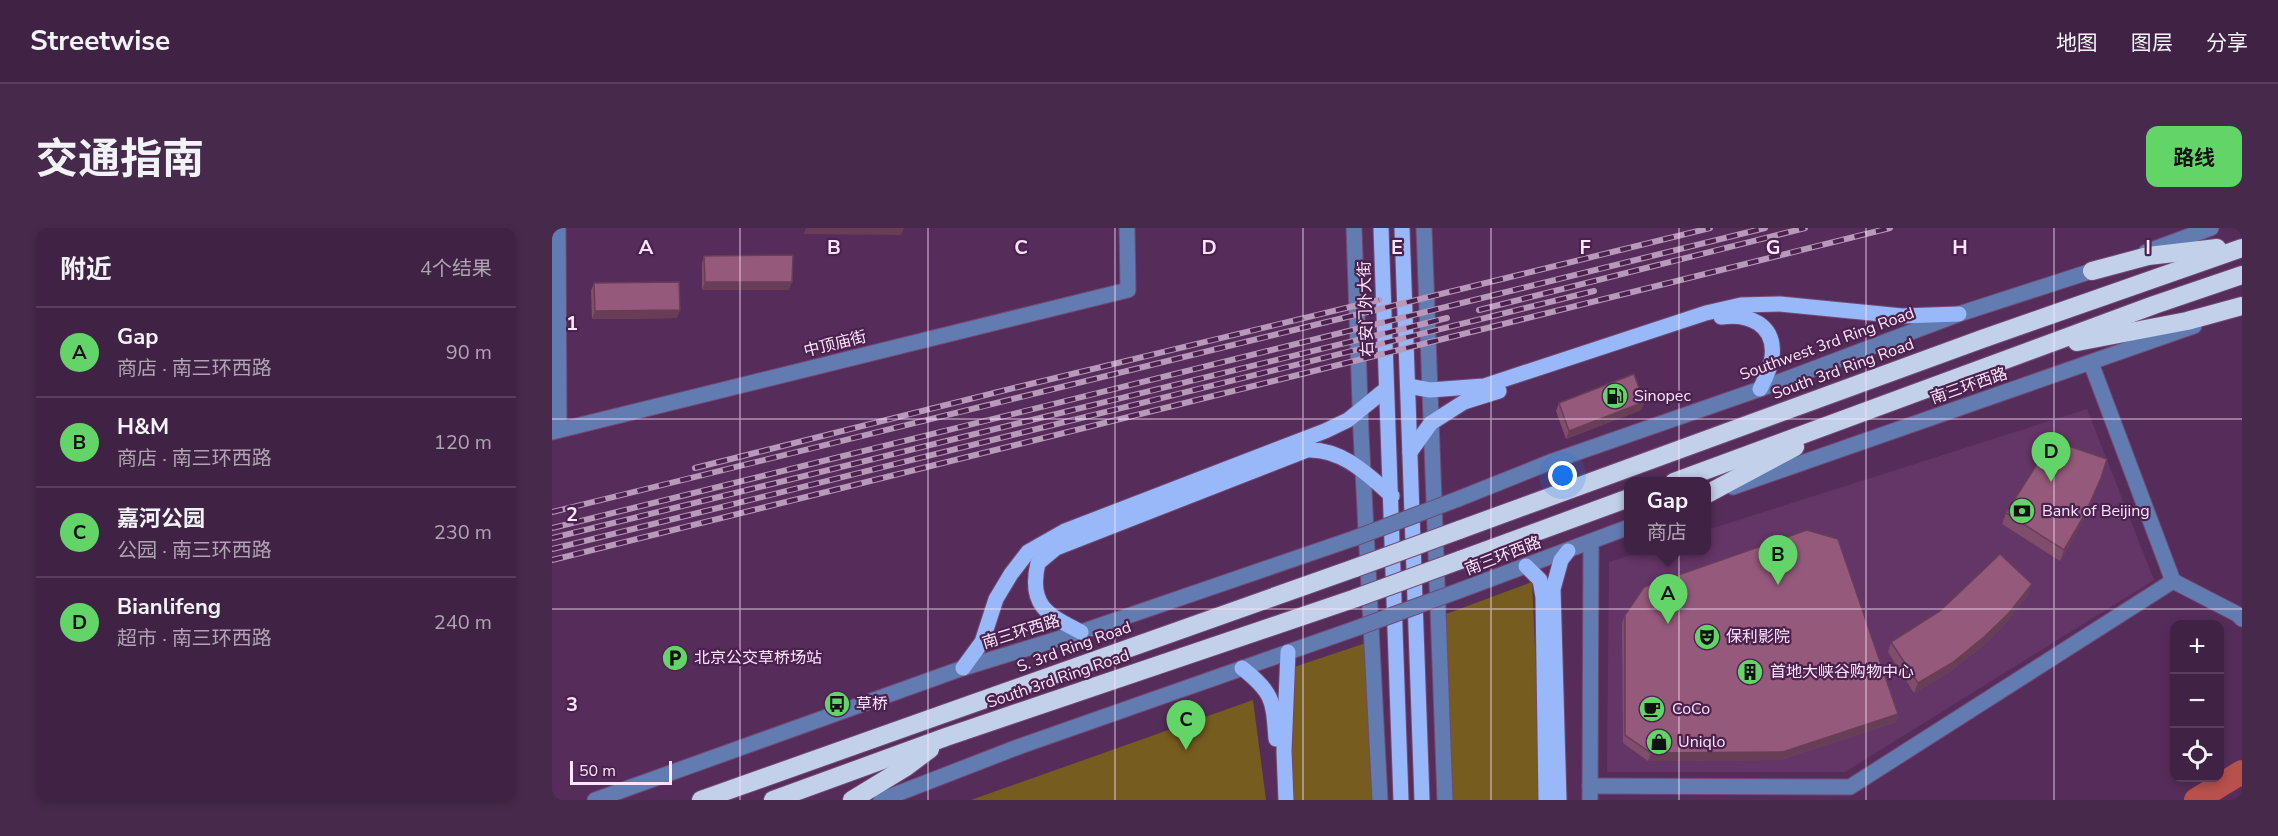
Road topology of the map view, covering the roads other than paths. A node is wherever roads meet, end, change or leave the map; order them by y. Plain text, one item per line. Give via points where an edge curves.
1 (558, 228) edge
2 (1127, 228) edge
3 (1354, 228) edge
4 (1381, 228) edge
5 (1402, 228) edge
6 (1425, 228) edge
7 (2211, 228) edge
8 (2242, 243) edge
9 (2242, 248) edge
10 (2092, 271) junction
11 (2242, 276) edge
12 (2242, 307) edge
13 (1959, 314) junction
14 (2091, 363) junction
15 (1994, 364) junction
16 (1408, 386) junction
17 (1386, 389) junction
18 (1760, 389) junction
19 (1430, 390) junction
20 (1360, 409) junction
21 (1851, 416) junction
22 (1431, 423) junction
23 (555, 431) edge
24 (1410, 452) junction
25 (1363, 470) junction
26 (1687, 477) edge
27 (1711, 493) edge
28 (1711, 494) edge
29 (1392, 496) junction
30 (1458, 498) joint
31 (1624, 500) edge
32 (1624, 529) edge
33 (1459, 530) joint
34 (1591, 542) junction
35 (1568, 551) junction
36 (1526, 566) junction
37 (2173, 581) junction
38 (2242, 619) edge
39 (1081, 632) junction
40 (1288, 652) junction
41 (963, 668) junction
42 (1242, 668) junction
43 (946, 737) junction
44 (1590, 793) edge
45 (595, 800) edge
46 (701, 800) edge
47 (773, 800) edge
48 (852, 800) edge
49 (880, 800) edge
50 (1276, 800) edge
51 (1286, 800) edge
52 (1380, 800) edge
53 (1401, 800) edge
54 (1422, 800) edge
55 (1445, 800) edge
56 (1546, 800) edge
57 (1559, 800) edge

1 - 23 street
2 - 23 street, 中顶庙街 via 1128,290
3 - 20 street
4 - 17 main road, 右安门外大街
5 - 16 main road
6 - 19 street
7 - 10 street, Southwest 3rd Ring Road
8 - 10 highway via 2148,256
9 - 33 highway, South 3rd Ring Road
10 - 13 street, Southwest 3rd Ring Road
11 - 15 highway
12 - 14 street, 南三环西路
12 - 15 highway
13 - 18 street, Southwest 3rd Ring Road
13 - 19 main road via 1902,316 1780,304 1741,306 1706,313 1484,386
14 - 28 street, 南三环西路
14 - 37 street
15 - 21 highway
16 - 19 main road
16 - 24 main road
17 - 20 main road
17 - 29 main road, 右安门外大街
18 - 22 main road via 1772,358 1772,343 1761,324 1750,318 1730,316 1704,320 1464,402
18 - 30 street, Southwest 3rd Ring Road
19 - 22 street
20 - 25 street
20 - 41 main road via 1325,431 1065,531 1028,552 996,599 982,642
21 - 26 highway
21 - 27 highway
22 - 24 main road
22 - 55 street
24 - 54 main road
25 - 29 main road
25 - 39 main road via 1341,456 1320,449 1307,450 1056,548 1038,563 1034,592 1041,606
25 - 52 street
29 - 53 main road, 右安门外大街
30 - 39 street, 南三环西路, bridge via 1355,538
31 - 43 highway, South 3rd Ring Road, bridge via 1356,598
32 - 34 street, 南三环西路
33 - 46 highway, S. 3rd Ring Road, bridge
34 - 35 street, 南三环西路
34 - 44 street
35 - 36 street, 南三环西路
35 - 57 main road via 1561,560 1553,589
36 - 40 street, 南三环西路, bridge
36 - 56 main road via 1540,580 1543,597
37 - 38 street
37 - 44 street via 1850,787
39 - 41 street, 南三环西路
40 - 42 street, 南三环西路
40 - 51 main road
41 - 45 street, 南三环西路
42 - 49 street, 南三环西路
42 - 50 main road via 1266,689 1273,703
43 - 47 highway, South 3rd Ring Road
43 - 48 highway via 906,768

